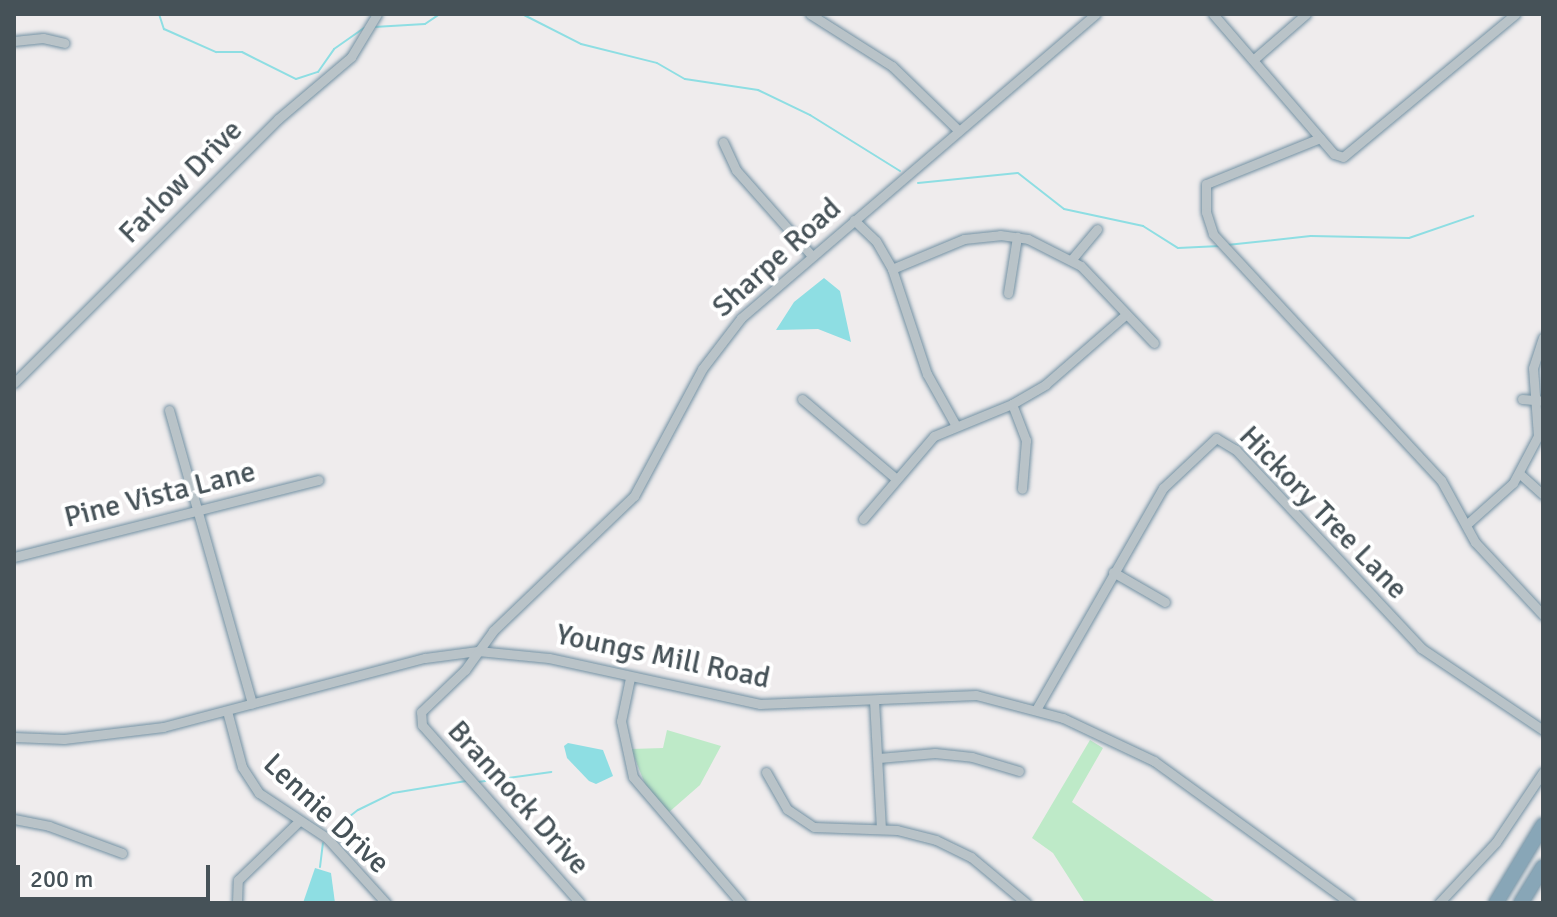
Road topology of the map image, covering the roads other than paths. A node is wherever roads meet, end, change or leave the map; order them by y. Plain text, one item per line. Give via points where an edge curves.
1 (377, 14) edge
2 (1096, 14) edge
3 (1213, 14) edge
4 (1306, 14) edge
5 (1515, 14) edge
6 (816, 16) edge
7 (14, 41) edge
8 (64, 43) dead end
9 (1253, 60) junction
10 (959, 131) junction
11 (1320, 138) junction
12 (723, 142) dead end
13 (854, 220) junction
14 (1097, 229) dead end
15 (1017, 237) junction
16 (812, 256) junction
17 (1072, 259) junction
18 (892, 269) junction
19 (1008, 293) dead end
20 (1125, 315) junction
21 (1543, 338) edge
22 (1154, 343) dead end
23 (14, 383) edge
24 (802, 399) dead end
25 (1522, 399) dead end
26 (1539, 400) edge
27 (1012, 404) junction
28 (169, 410) dead end
29 (955, 424) junction
30 (1520, 474) junction
31 (894, 477) junction
32 (318, 480) dead end
33 (1022, 489) dead end
34 (1543, 495) edge
35 (199, 509) junction
36 (863, 519) dead end
37 (1466, 525) junction
38 (14, 557) edge
39 (1113, 572) junction
40 (1165, 602) dead end
41 (1543, 615) edge
42 (478, 651) junction
43 (630, 678) junction
44 (874, 700) junction
45 (252, 704) junction
46 (1037, 708) junction
47 (227, 711) junction
48 (1543, 730) edge
49 (14, 737) edge
50 (879, 758) junction
51 (1019, 771) dead end
52 (766, 772) dead end
53 (1543, 772) edge
54 (14, 819) edge
55 (299, 821) junction
56 (1543, 825) edge
57 (881, 829) junction
58 (122, 853) dead end
59 (1543, 867) edge
60 (237, 903) edge
61 (386, 903) edge
62 (580, 903) edge
63 (741, 903) edge
64 (1026, 903) edge
65 (1350, 903) edge
66 (1439, 903) edge
67 (1496, 903) edge
68 (1521, 903) edge

1 - 23 street, Farlow Drive via 351,57 278,119
2 - 10 street, Sharpe Road
3 - 9 street
4 - 9 street
5 - 11 street via 1343,157
6 - 10 street via 892,66
7 - 8 street via 43,38
9 - 11 street
10 - 13 street, Sharpe Road
11 - 37 street via 1206,184 1210,225 1222,246 1441,480
12 - 16 street via 736,170
13 - 16 street, Sharpe Road
13 - 18 street via 876,241
14 - 17 street
15 - 17 street
15 - 18 street via 964,239
15 - 19 street
16 - 42 street, Sharpe Road via 758,302 714,351 634,496
17 - 20 street
18 - 29 street via 927,374
20 - 22 street
20 - 27 street via 1059,374
21 - 26 street via 1533,368
24 - 31 street
25 - 26 street
26 - 30 street via 1538,436
27 - 29 street
27 - 33 street via 1026,440
28 - 35 street
29 - 31 street via 916,451
30 - 34 street
30 - 37 street
31 - 36 street
32 - 35 street, Pine Vista Lane
35 - 38 street, Pine Vista Lane
35 - 45 street
37 - 41 street via 1500,573
39 - 40 street
39 - 46 street, Hickory Tree Lane
39 - 48 street, Hickory Tree Lane via 1169,480 1208,442 1222,440 1421,648
42 - 43 street, Youngs Mill Road via 549,658
42 - 45 street, Youngs Mill Road via 425,658
42 - 62 street, Brannock Drive via 423,709 421,722
43 - 44 street, Youngs Mill Road via 760,704
43 - 63 street via 621,721 633,777
44 - 46 street, Youngs Mill Road via 956,694
44 - 50 street
45 - 47 street, Youngs Mill Road
46 - 65 street, Youngs Mill Road via 1174,773
47 - 49 street, Youngs Mill Road via 131,733
47 - 55 street, Lennie Drive via 248,779 277,809
50 - 51 street via 935,753
50 - 57 street
52 - 57 street via 787,809 814,827
53 - 66 street via 1496,842
54 - 58 street
55 - 60 street via 241,875 235,888
55 - 61 street, Lennie Drive via 327,838
56 - 67 highway
57 - 64 street via 954,847 1001,878
59 - 68 highway

